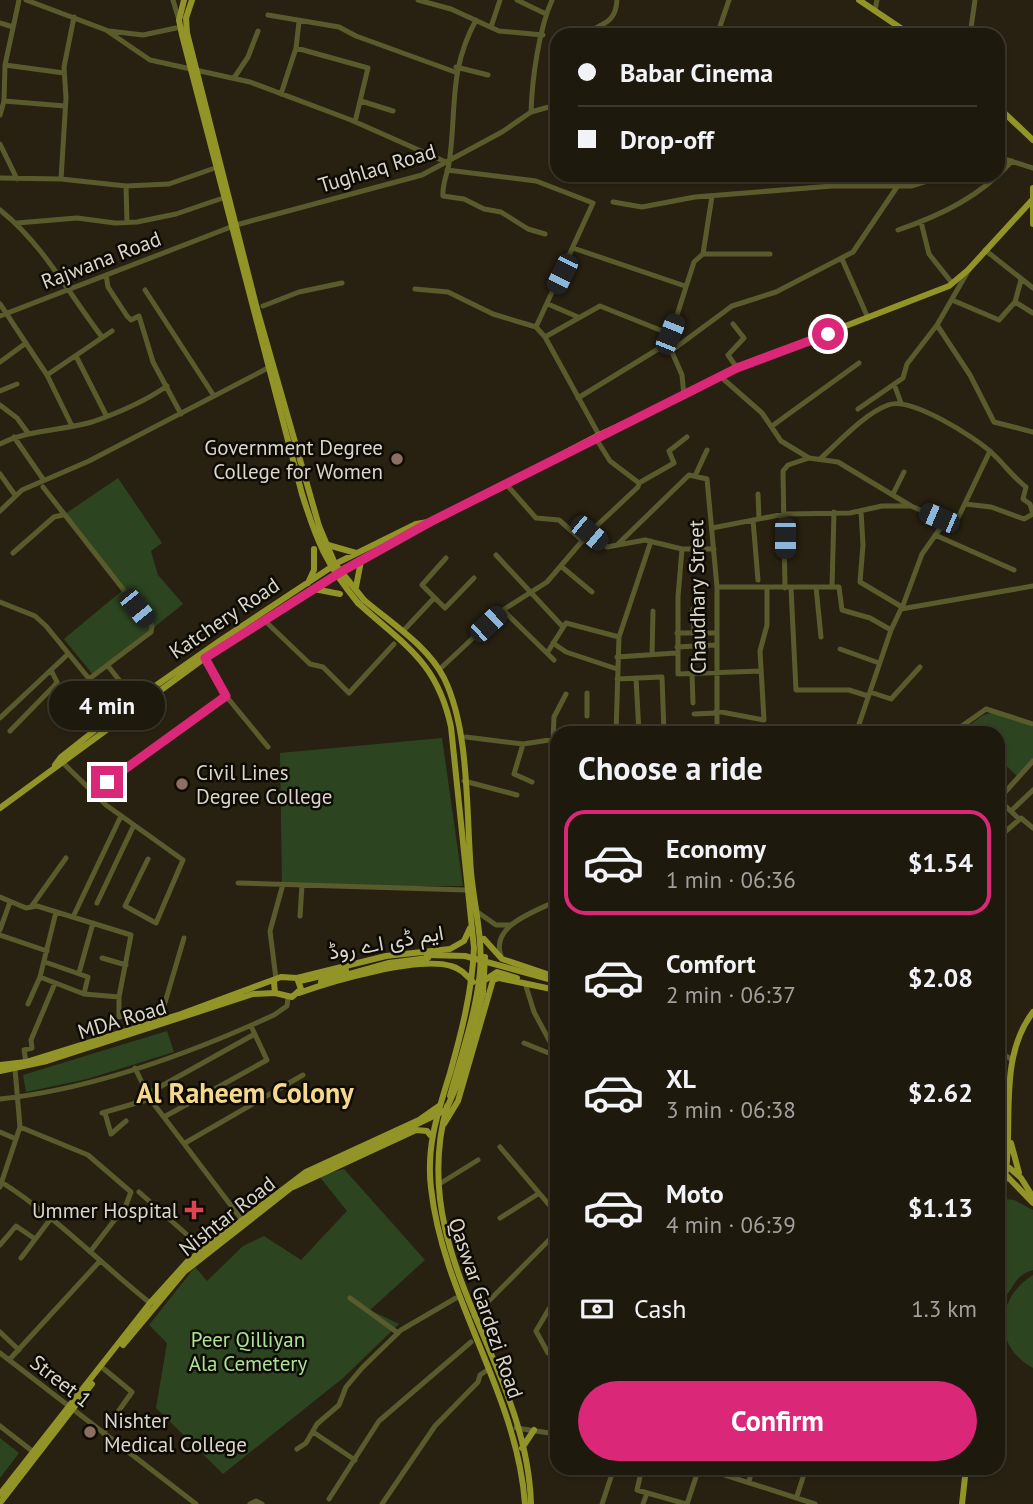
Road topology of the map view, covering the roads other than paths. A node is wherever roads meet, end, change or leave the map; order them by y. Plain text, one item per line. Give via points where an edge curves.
1 (19, 0) edge
2 (26, 0) edge
3 (173, 0) edge
4 (184, 0) edge
5 (192, 0) edge
6 (418, 0) edge
7 (500, 0) edge
8 (517, 0) edge
9 (552, 0) edge
10 (617, 0) edge
11 (729, 0) edge
12 (859, 0) edge
13 (877, 0) edge
14 (975, 0) edge
15 (875, 10) junction
16 (546, 14) junction
17 (268, 15) dead end
18 (74, 17) junction
19 (476, 20) junction
20 (299, 22) junction
21 (0, 23) edge
22 (13, 27) junction
23 (178, 27) junction
24 (491, 27) junction
25 (598, 28) edge
26 (719, 28) edge
27 (901, 28) edge
28 (971, 28) edge
29 (106, 30) junction
30 (258, 31) dead end
31 (543, 35) junction
32 (296, 48) junction
33 (5, 65) junction
34 (455, 70) junction
35 (64, 73) junction
36 (488, 75) dead end
37 (234, 78) junction
38 (281, 94) junction
39 (4, 101) junction
40 (361, 101) junction
41 (65, 106) junction
42 (550, 107) edge
43 (393, 111) dead end
44 (531, 112) junction
45 (1005, 114) edge
46 (0, 115) edge
47 (355, 122) junction
48 (1033, 140) edge
49 (0, 144) edge
50 (1005, 159) edge
51 (1012, 161) junction
52 (448, 165) junction
53 (1005, 167) edge
54 (1033, 168) edge
55 (212, 169) dead end
56 (0, 178) edge
57 (17, 178) junction
58 (61, 179) junction
59 (895, 182) edge
60 (914, 182) edge
61 (988, 182) edge
62 (126, 186) junction
63 (895, 186) junction
64 (1033, 188) edge
65 (712, 196) junction
66 (220, 199) dead end
67 (1032, 199) edge
68 (613, 202) dead end
69 (0, 210) edge
70 (127, 222) junction
71 (920, 222) junction
72 (17, 223) junction
73 (1033, 223) edge
74 (898, 230) dead end
75 (214, 234) joint
76 (545, 234) dead end
77 (572, 248) junction
78 (985, 250) junction
79 (703, 254) junction
80 (770, 254) dead end
81 (842, 259) junction
82 (968, 270) junction
83 (106, 275) junction
84 (1021, 280) junction
85 (342, 283) dead end
86 (952, 283) junction
87 (685, 286) junction
88 (1033, 288) edge
89 (415, 289) dead end
90 (145, 290) dead end
91 (67, 291) junction
92 (952, 300) junction
93 (1015, 302) junction
94 (0, 304) edge
95 (548, 304) junction
96 (263, 306) dead end
97 (8, 313) junction
98 (1033, 313) edge
99 (0, 316) edge
100 (578, 317) junction
101 (868, 318) junction
102 (733, 324) dead end
103 (937, 325) junction
104 (536, 327) junction
105 (112, 331) dead end
106 (670, 334) junction
107 (102, 337) junction
108 (545, 337) junction
109 (26, 343) junction
110 (668, 343) junction
111 (671, 351) junction
112 (76, 356) junction
113 (0, 362) edge
114 (859, 363) dead end
115 (737, 368) junction
116 (266, 369) dead end
117 (47, 375) junction
118 (721, 377) junction
119 (17, 384) dead end
120 (894, 384) junction
121 (167, 386) junction
122 (0, 391) edge
123 (214, 396) junction
124 (684, 397) junction
125 (578, 398) junction
126 (901, 403) junction
127 (0, 405) edge
128 (858, 409) dead end
129 (181, 414) junction
130 (106, 415) junction
131 (72, 426) junction
132 (772, 426) junction
133 (1033, 432) edge
134 (28, 433) junction
135 (597, 436) junction
136 (13, 437) junction
137 (687, 437) dead end
138 (0, 444) edge
139 (707, 450) dead end
140 (990, 451) junction
141 (809, 458) junction
142 (821, 458) junction
143 (904, 472) dead end
144 (0, 474) edge
145 (692, 475) junction
146 (43, 479) junction
147 (639, 483) junction
148 (506, 484) junction
149 (43, 487) dead end
150 (758, 494) dead end
151 (893, 494) junction
152 (15, 495) junction
153 (965, 504) junction
154 (911, 506) junction
155 (0, 511) edge
156 (862, 511) junction
157 (834, 512) junction
158 (785, 514) junction
159 (1033, 514) edge
160 (63, 515) junction
161 (756, 519) junction
162 (950, 523) junction
163 (712, 527) junction
164 (589, 533) junction
165 (935, 535) junction
166 (583, 541) junction
167 (651, 541) junction
168 (328, 545) dead end
169 (617, 545) junction
170 (314, 549) dead end
171 (682, 549) junction
172 (714, 549) junction
173 (13, 553) dead end
174 (496, 555) dead end
175 (360, 556) junction
176 (446, 558) dead end
177 (562, 567) junction
178 (1014, 570) dead end
179 (474, 578) dead end
180 (758, 580) dead end
181 (1033, 586) edge
182 (310, 587) junction
183 (356, 587) dead end
184 (717, 587) junction
185 (816, 587) junction
186 (832, 587) junction
187 (767, 588) junction
188 (788, 588) junction
189 (531, 592) junction
190 (592, 592) dead end
191 (340, 594) dead end
192 (434, 598) junction
193 (0, 602) edge
194 (361, 602) junction
195 (902, 608) junction
196 (694, 609) dead end
197 (503, 610) junction
198 (653, 611) dead end
199 (264, 620) junction
200 (562, 626) junction
201 (404, 630) dead end
202 (891, 630) junction
203 (677, 633) junction
204 (694, 633) junction
205 (716, 633) junction
206 (821, 637) dead end
207 (618, 638) junction
208 (223, 642) junction
209 (553, 643) junction
210 (394, 644) dead end
211 (715, 645) junction
212 (841, 649) dead end
213 (677, 650) junction
214 (547, 653) junction
215 (68, 654) junction
216 (652, 655) junction
217 (203, 656) junction
218 (617, 657) junction
219 (554, 660) dead end
220 (879, 663) junction
221 (108, 666) junction
222 (442, 667) dead end
223 (920, 667) dead end
224 (617, 669) junction
225 (51, 670) junction
226 (761, 671) junction
227 (692, 674) junction
228 (715, 674) junction
229 (636, 678) junction
230 (89, 679) junction
231 (617, 679) junction
232 (158, 688) junction
233 (587, 693) dead end
234 (566, 694) dead end
235 (869, 694) junction
236 (24, 695) junction
237 (226, 696) junction
238 (135, 700) junction
239 (108, 702) dead end
240 (692, 702) dead end
241 (36, 705) junction
242 (118, 712) junction
243 (716, 712) junction
244 (694, 714) dead end
245 (587, 716) dead end
246 (0, 718) edge
247 (123, 719) junction
248 (1033, 724) edge
249 (554, 726) edge
250 (616, 726) edge
251 (639, 726) edge
252 (664, 726) edge
253 (717, 726) edge
254 (858, 726) edge
255 (962, 726) edge
256 (10, 731) dead end
257 (466, 737) dead end
258 (550, 740) edge
259 (76, 744) junction
260 (523, 744) junction
261 (268, 747) dead end
262 (81, 751) junction
263 (1033, 761) edge
264 (63, 763) junction
265 (53, 768) junction
266 (464, 781) junction
267 (107, 782) dead end
268 (532, 782) dead end
269 (1033, 790) edge
270 (1005, 791) edge
271 (517, 795) dead end
272 (1005, 805) edge
273 (0, 807) edge
274 (1011, 811) junction
275 (121, 816) junction
276 (1019, 819) junction
277 (134, 825) junction
278 (1033, 828) edge
279 (1006, 831) dead end
280 (66, 858) dead end
281 (148, 859) dead end
282 (238, 883) dead end
283 (283, 884) junction
284 (302, 885) junction
285 (466, 890) junction
286 (0, 897) edge
287 (10, 902) junction
288 (97, 902) dead end
289 (550, 904) edge
290 (30, 906) junction
291 (476, 911) junction
292 (56, 912) junction
293 (300, 916) dead end
294 (73, 917) junction
295 (93, 923) junction
296 (511, 925) junction
297 (471, 927) junction
298 (0, 930) edge
299 (0, 935) edge
300 (184, 938) dead end
301 (481, 938) junction
302 (47, 951) junction
303 (428, 956) junction
304 (102, 958) dead end
305 (502, 959) junction
306 (45, 962) junction
307 (126, 965) junction
308 (79, 973) junction
309 (40, 977) junction
310 (550, 978) edge
311 (299, 979) junction
312 (550, 979) edge
313 (485, 980) junction
314 (275, 981) junction
315 (473, 982) junction
316 (524, 982) junction
317 (55, 983) junction
318 (550, 988) edge
319 (300, 991) junction
320 (275, 993) junction
321 (84, 994) junction
322 (120, 997) junction
323 (288, 998) junction
324 (28, 1004) dead end
325 (164, 1006) junction
326 (1033, 1012) edge
327 (165, 1019) junction
328 (251, 1026) junction
329 (253, 1035) junction
330 (524, 1043) dead end
331 (550, 1043) edge
332 (550, 1053) edge
333 (1005, 1055) edge
334 (46, 1058) junction
335 (1012, 1060) junction
336 (26, 1062) junction
337 (0, 1065) edge
338 (135, 1068) junction
339 (15, 1069) junction
340 (0, 1071) edge
341 (303, 1075) dead end
342 (20, 1097) junction
343 (148, 1097) junction
344 (0, 1099) edge
345 (439, 1106) junction
346 (164, 1117) junction
347 (126, 1121) dead end
348 (20, 1127) junction
349 (441, 1128) junction
350 (1007, 1131) junction
351 (0, 1132) edge
352 (432, 1138) junction
353 (16, 1139) junction
354 (185, 1143) junction
355 (1005, 1143) edge
356 (500, 1147) dead end
357 (478, 1160) dead end
358 (1005, 1169) edge
359 (1005, 1171) edge
360 (1021, 1178) junction
361 (441, 1183) dead end
362 (1, 1184) edge
363 (293, 1185) junction
364 (1023, 1191) junction
365 (139, 1192) dead end
366 (1005, 1192) edge
367 (538, 1194) junction
368 (1033, 1200) edge
369 (550, 1207) edge
370 (52, 1217) junction
371 (500, 1218) dead end
372 (242, 1220) junction
373 (35, 1239) junction
374 (550, 1239) edge
375 (0, 1245) edge
376 (203, 1249) junction
377 (90, 1252) junction
378 (21, 1258) dead end
379 (99, 1262) junction
380 (350, 1298) dead end
381 (456, 1298) dead end
382 (150, 1303) junction
383 (550, 1309) edge
384 (474, 1315) junction
385 (0, 1332) edge
386 (398, 1333) junction
387 (471, 1342) dead end
388 (19, 1350) junction
389 (0, 1353) edge
390 (550, 1354) edge
391 (9, 1360) junction
392 (104, 1369) junction
393 (489, 1369) junction
394 (71, 1408) junction
395 (0, 1426) edge
396 (513, 1429) junction
397 (534, 1430) junction
398 (313, 1432) junction
399 (103, 1433) junction
400 (550, 1433) edge
401 (522, 1448) junction
402 (297, 1449) dead end
403 (35, 1453) junction
404 (355, 1460) junction
405 (612, 1475) edge
406 (640, 1475) edge
407 (698, 1475) edge
408 (727, 1475) edge
409 (750, 1475) edge
410 (804, 1475) edge
411 (965, 1475) edge
412 (749, 1482) junction
413 (647, 1493) junction
414 (0, 1494) edge
415 (797, 1496) junction
416 (329, 1499) dead end
417 (0, 1503) edge
418 (195, 1504) edge
419 (250, 1504) edge
420 (262, 1504) edge
421 (382, 1504) edge
422 (525, 1504) edge
423 (531, 1504) edge
424 (602, 1504) edge
425 (643, 1504) edge
426 (687, 1504) edge
427 (815, 1504) edge
428 (962, 1504) edge

1 - 22 street
2 - 18 street
3 - 23 street, bridge
4 - 23 main road, bridge
5 - 194 main road, bridge via 187,33 296,448 324,542
6 - 19 street
7 - 24 street
8 - 16 street
9 - 16 street
10 - 25 street via 608,23
11 - 26 street
12 - 15 main road
13 - 15 street
14 - 28 street
15 - 27 main road
16 - 31 street
17 - 20 street
18 - 29 street
18 - 35 street
19 - 24 street
19 - 34 street
20 - 32 street
20 - 34 street via 339,27
21 - 22 street
22 - 33 street
23 - 29 street via 144,35
23 - 194 main road, bridge via 302,494 335,577
24 - 31 street
29 - 37 street via 149,60
30 - 37 street
31 - 44 street
32 - 38 street
32 - 40 street via 368,68
33 - 35 street
33 - 39 street
34 - 36 street
34 - 52 street via 457,100 450,122
35 - 41 street
37 - 38 street
38 - 47 street
39 - 41 street
39 - 46 street
40 - 43 street
40 - 47 street
41 - 58 street
42 - 44 street, Tughlaq Road
44 - 52 street, Tughlaq Road
45 - 48 main road
47 - 52 street
49 - 57 street
50 - 51 street
51 - 53 street
51 - 54 street
52 - 75 street, Tughlaq Road
52 - 76 street via 443,196 501,212
52 - 77 street via 537,181 592,202
55 - 62 street via 169,184
56 - 57 street
57 - 58 street
58 - 62 street
59 - 63 street
60 - 63 street
61 - 71 street via 966,201
62 - 70 street
63 - 65 street
63 - 81 street via 860,246
64 - 67 main road
65 - 68 street via 642,207
65 - 79 street
66 - 70 street via 176,214
67 - 73 main road
67 - 78 main road, Katchery Road
69 - 72 street
70 - 72 street via 77,218
71 - 74 street
71 - 86 street via 929,254
72 - 91 street
75 - 83 street, Rajwana Road
77 - 87 street
77 - 95 street
78 - 82 main road, Katchery Road
78 - 84 street
79 - 80 street
79 - 87 street via 694,262
81 - 101 street
81 - 111 street via 776,292 732,306
82 - 86 main road, Katchery Road
82 - 92 street
83 - 91 street, Rajwana Road
83 - 121 street via 108,287 127,316 131,320 139,316 153,362
84 - 88 street
84 - 93 street
85 - 96 street
86 - 101 main road, Katchery Road
87 - 106 street
89 - 104 street via 448,292 492,314
90 - 123 street
91 - 97 street, Rajwana Road
91 - 107 street
92 - 93 street via 999,320
92 - 103 street
93 - 98 street
94 - 97 street
95 - 100 street
95 - 104 street
97 - 99 street, Rajwana Road
97 - 109 street
100 - 106 street via 600,306
100 - 108 street
101 - 115 main road, Katchery Road
102 - 115 street via 744,338 728,355
103 - 120 street via 910,360 904,377
103 - 133 street via 995,422
104 - 108 street
105 - 107 street
106 - 110 street
107 - 112 street
108 - 125 street
109 - 113 street
109 - 117 street
110 - 111 street
110 - 125 street
111 - 124 street via 682,375
112 - 117 street
112 - 130 street
114 - 132 street
115 - 118 main road, Katchery Road
116 - 123 street
117 - 131 street
118 - 124 main road, Katchery Road
118 - 132 street
119 - 122 street
120 - 126 street
120 - 128 street
121 - 129 street
121 - 130 street via 134,406
123 - 129 street
124 - 135 main road, Katchery Road
125 - 135 street
126 - 140 street via 956,427
126 - 142 street via 881,408
127 - 134 street
129 - 146 street
130 - 131 street
131 - 134 street
132 - 141 street via 781,441
134 - 136 street
135 - 147 street via 610,461
135 - 148 main road, Katchery Road
136 - 138 street
136 - 146 street
137 - 147 street via 669,451 674,463
139 - 145 street
140 - 153 street
140 - 159 street via 1026,487 1024,499
141 - 142 street
141 - 158 street via 784,468
142 - 151 street via 838,462
143 - 151 street
144 - 152 street
145 - 163 street, Chaudhary Street via 707,479
145 - 169 street
146 - 152 street
147 - 164 street
148 - 166 street via 536,518 559,520
148 - 175 main road, Katchery Road
149 - 160 street
150 - 161 street
151 - 154 street
152 - 155 street
153 - 159 street via 1024,519
153 - 162 street
154 - 156 street
154 - 162 street
156 - 157 street
156 - 195 street via 860,582
157 - 158 street
157 - 186 street
158 - 161 street
158 - 188 street
160 - 173 street via 54,517
160 - 221 street via 152,626 151,632
161 - 163 street
161 - 180 street
162 - 165 street via 944,523
163 - 172 street, Chaudhary Street
164 - 166 street
164 - 169 street via 607,547
165 - 178 street
165 - 195 street via 915,568
166 - 177 street
167 - 169 street
167 - 171 street
167 - 207 street
168 - 175 main road
170 - 182 main road
171 - 172 street
171 - 203 street
172 - 184 street, Chaudhary Street
174 - 189 street
175 - 182 main road, Katchery Road via 328,580
175 - 182 main road, Katchery Road via 324,572
175 - 183 main road
176 - 192 street via 422,585
177 - 189 street
177 - 190 street
179 - 192 street via 445,608
181 - 195 street
182 - 191 main road
182 - 199 main road, Katchery Road
182 - 208 main road, Katchery Road
184 - 187 street
184 - 205 street, Chaudhary Street
185 - 186 street
185 - 188 street
185 - 206 street
186 - 202 street via 841,589 842,610
187 - 188 street
187 - 226 street
188 - 235 street via 796,690
189 - 197 street
189 - 200 street
192 - 201 street
193 - 215 street via 35,616 58,637
194 - 266 main road via 424,652 443,676 461,737
194 - 285 main road, Qaswar Gardezi Road via 421,659 446,704
195 - 202 street
196 - 204 street
197 - 214 street
197 - 222 street
198 - 216 street
199 - 208 main road, Katchery Road
199 - 210 street via 349,693
200 - 207 street via 567,623
200 - 209 street
202 - 220 street
203 - 204 street
203 - 213 street
204 - 205 street
205 - 211 street, Chaudhary Street
207 - 218 street
208 - 217 main road, Katchery Road
209 - 214 street
209 - 224 street via 565,652
211 - 213 street
211 - 228 street, Chaudhary Street
212 - 220 street
213 - 216 street
213 - 227 street via 678,674
214 - 219 street
215 - 225 street
215 - 230 street
216 - 218 street
217 - 232 main road, Katchery Road
217 - 237 street
218 - 224 street
220 - 235 street
221 - 230 street
221 - 238 street
223 - 235 street via 891,699
224 - 231 street
225 - 236 street
225 - 241 street via 57,682
226 - 228 street
226 - 243 street via 764,720
227 - 228 street
227 - 240 street
228 - 243 street, Chaudhary Street
229 - 231 street
229 - 251 street
229 - 252 street via 662,677
230 - 239 street
231 - 250 street
232 - 238 main road, Katchery Road
232 - 247 main road, Katchery Road
233 - 245 street
234 - 249 street via 554,716
235 - 254 street
236 - 241 street
236 - 246 street
237 - 261 street
237 - 267 street
238 - 242 main road, Katchery Road
241 - 256 street
242 - 247 main road
242 - 259 main road, Katchery Road
243 - 244 street
243 - 253 street, Chaudhary Street
247 - 262 main road, Katchery Road
248 - 255 street via 992,708
257 - 260 street
258 - 260 street
259 - 262 main road
259 - 265 main road, Katchery Road
260 - 268 street via 513,774
262 - 264 main road, Katchery Road
263 - 270 street
264 - 265 main road, Katchery Road
264 - 275 street
265 - 273 main road, Katchery Road
266 - 271 street
266 - 291 main road
269 - 274 street
272 - 274 street
274 - 276 street
275 - 277 street
275 - 294 street
276 - 278 street via 1024,818
276 - 279 street
277 - 281 street via 183,861 156,922 125,906
277 - 288 street
280 - 290 street
282 - 283 street
283 - 284 street
283 - 314 street via 270,931
284 - 285 street
284 - 293 street
285 - 297 main road, Qaswar Gardezi Road
286 - 287 street
287 - 290 street
287 - 298 street
289 - 296 street
290 - 292 street
291 - 296 street via 496,925
291 - 301 main road
292 - 294 street
292 - 302 street
294 - 295 street
295 - 307 street via 132,936
295 - 308 street
296 - 305 street via 500,936
297 - 311 main road, ایم ڈی اے روڈ via 464,941 450,949 386,956
297 - 315 main road, Qaswar Gardezi Road
299 - 302 street
300 - 325 street
301 - 305 main road
301 - 313 main road, Nishtar Road
301 - 349 main road via 475,1007
302 - 306 street
303 - 311 main road, ایم ڈی اے روڈ
303 - 312 main road, bridge via 465,959
303 - 319 main road, ایم ڈی اے روڈ via 363,969
304 - 307 street
305 - 310 main road
306 - 308 street
306 - 309 street
307 - 322 street
308 - 321 street via 89,979
309 - 317 street
309 - 324 street
311 - 314 main road, MDA Road
311 - 319 main road
313 - 316 main road via 497,972
313 - 363 main road, Nishtar Road, bridge via 461,1076 446,1110
314 - 320 main road
314 - 327 main road, MDA Road
315 - 319 main road, ایم ڈی اے روڈ via 450,965 414,965
315 - 345 main road, Qaswar Gardezi Road
316 - 318 main road
316 - 331 street
316 - 349 main road via 499,978 489,987 458,1101
317 - 321 street
317 - 336 street via 31,1040 32,1048 24,1050
319 - 323 main road
320 - 323 main road
320 - 334 main road via 253,994
321 - 322 street
322 - 325 street via 120,1017
323 - 328 street via 285,1008
325 - 327 street
326 - 335 main road via 1020,1032
327 - 334 main road, MDA Road
328 - 329 street
328 - 338 street
329 - 343 street
329 - 346 street via 267,1060
330 - 332 street
333 - 335 street
334 - 336 main road, MDA Road
334 - 339 main road, MDA Road
335 - 350 main road
336 - 337 main road, MDA Road
338 - 342 street
338 - 343 street
339 - 340 main road, MDA Road
339 - 342 street
341 - 354 street
342 - 344 street
342 - 348 street
343 - 346 street
343 - 347 street via 104,1113 111,1134
345 - 352 main road, Qaswar Gardezi Road
345 - 363 main road via 419,1121 335,1157
346 - 354 street
348 - 353 street
348 - 377 street via 88,1155 131,1192
349 - 384 main road via 436,1164 438,1202
350 - 355 main road
350 - 360 main road
351 - 353 street
352 - 363 main road via 428,1131 416,1130
352 - 393 main road, Qaswar Gardezi Road via 431,1187 439,1229
353 - 362 street
354 - 372 street
356 - 367 street
357 - 361 street
358 - 360 main road
359 - 364 main road
360 - 368 main road
362 - 370 street
363 - 372 main road, Nishtar Road
363 - 392 main road, Nishtar Road via 184,1272
364 - 366 main road
364 - 368 main road
365 - 376 street
367 - 369 street
367 - 371 street
370 - 373 street
370 - 377 street
372 - 376 main road, Nishtar Road
373 - 375 street via 16,1226
373 - 378 street
374 - 384 street
376 - 382 main road, Nishtar Road
377 - 379 street
379 - 382 street
379 - 388 street
380 - 386 street
381 - 386 street
382 - 394 main road, Nishtar Road
383 - 390 street via 536,1331
384 - 396 main road via 503,1384
385 - 388 street
386 - 398 street via 362,1368 346,1387 339,1405
387 - 404 street via 379,1421
388 - 391 street
389 - 391 street, Street 1
391 - 394 street, Street 1
392 - 394 main road, Nishtar Road
392 - 399 street via 132,1392
393 - 396 main road, Qaswar Gardezi Road
393 - 421 street via 435,1426
394 - 399 street, Street 1
394 - 403 main road, Nishtar Road
395 - 403 street
396 - 397 street
396 - 401 main road
396 - 422 main road, Qaswar Gardezi Road
397 - 400 street
397 - 401 main road
398 - 402 street
398 - 404 street
399 - 418 street, Street 1
401 - 423 main road
403 - 414 main road, Nishtar Road
403 - 417 main road, Nishtar Road
404 - 416 street
405 - 424 street
406 - 413 street via 636,1489
407 - 426 street
408 - 412 street
409 - 412 street
410 - 415 street
411 - 428 main road
412 - 415 street
413 - 425 street
413 - 426 street
415 - 427 street
419 - 420 street

